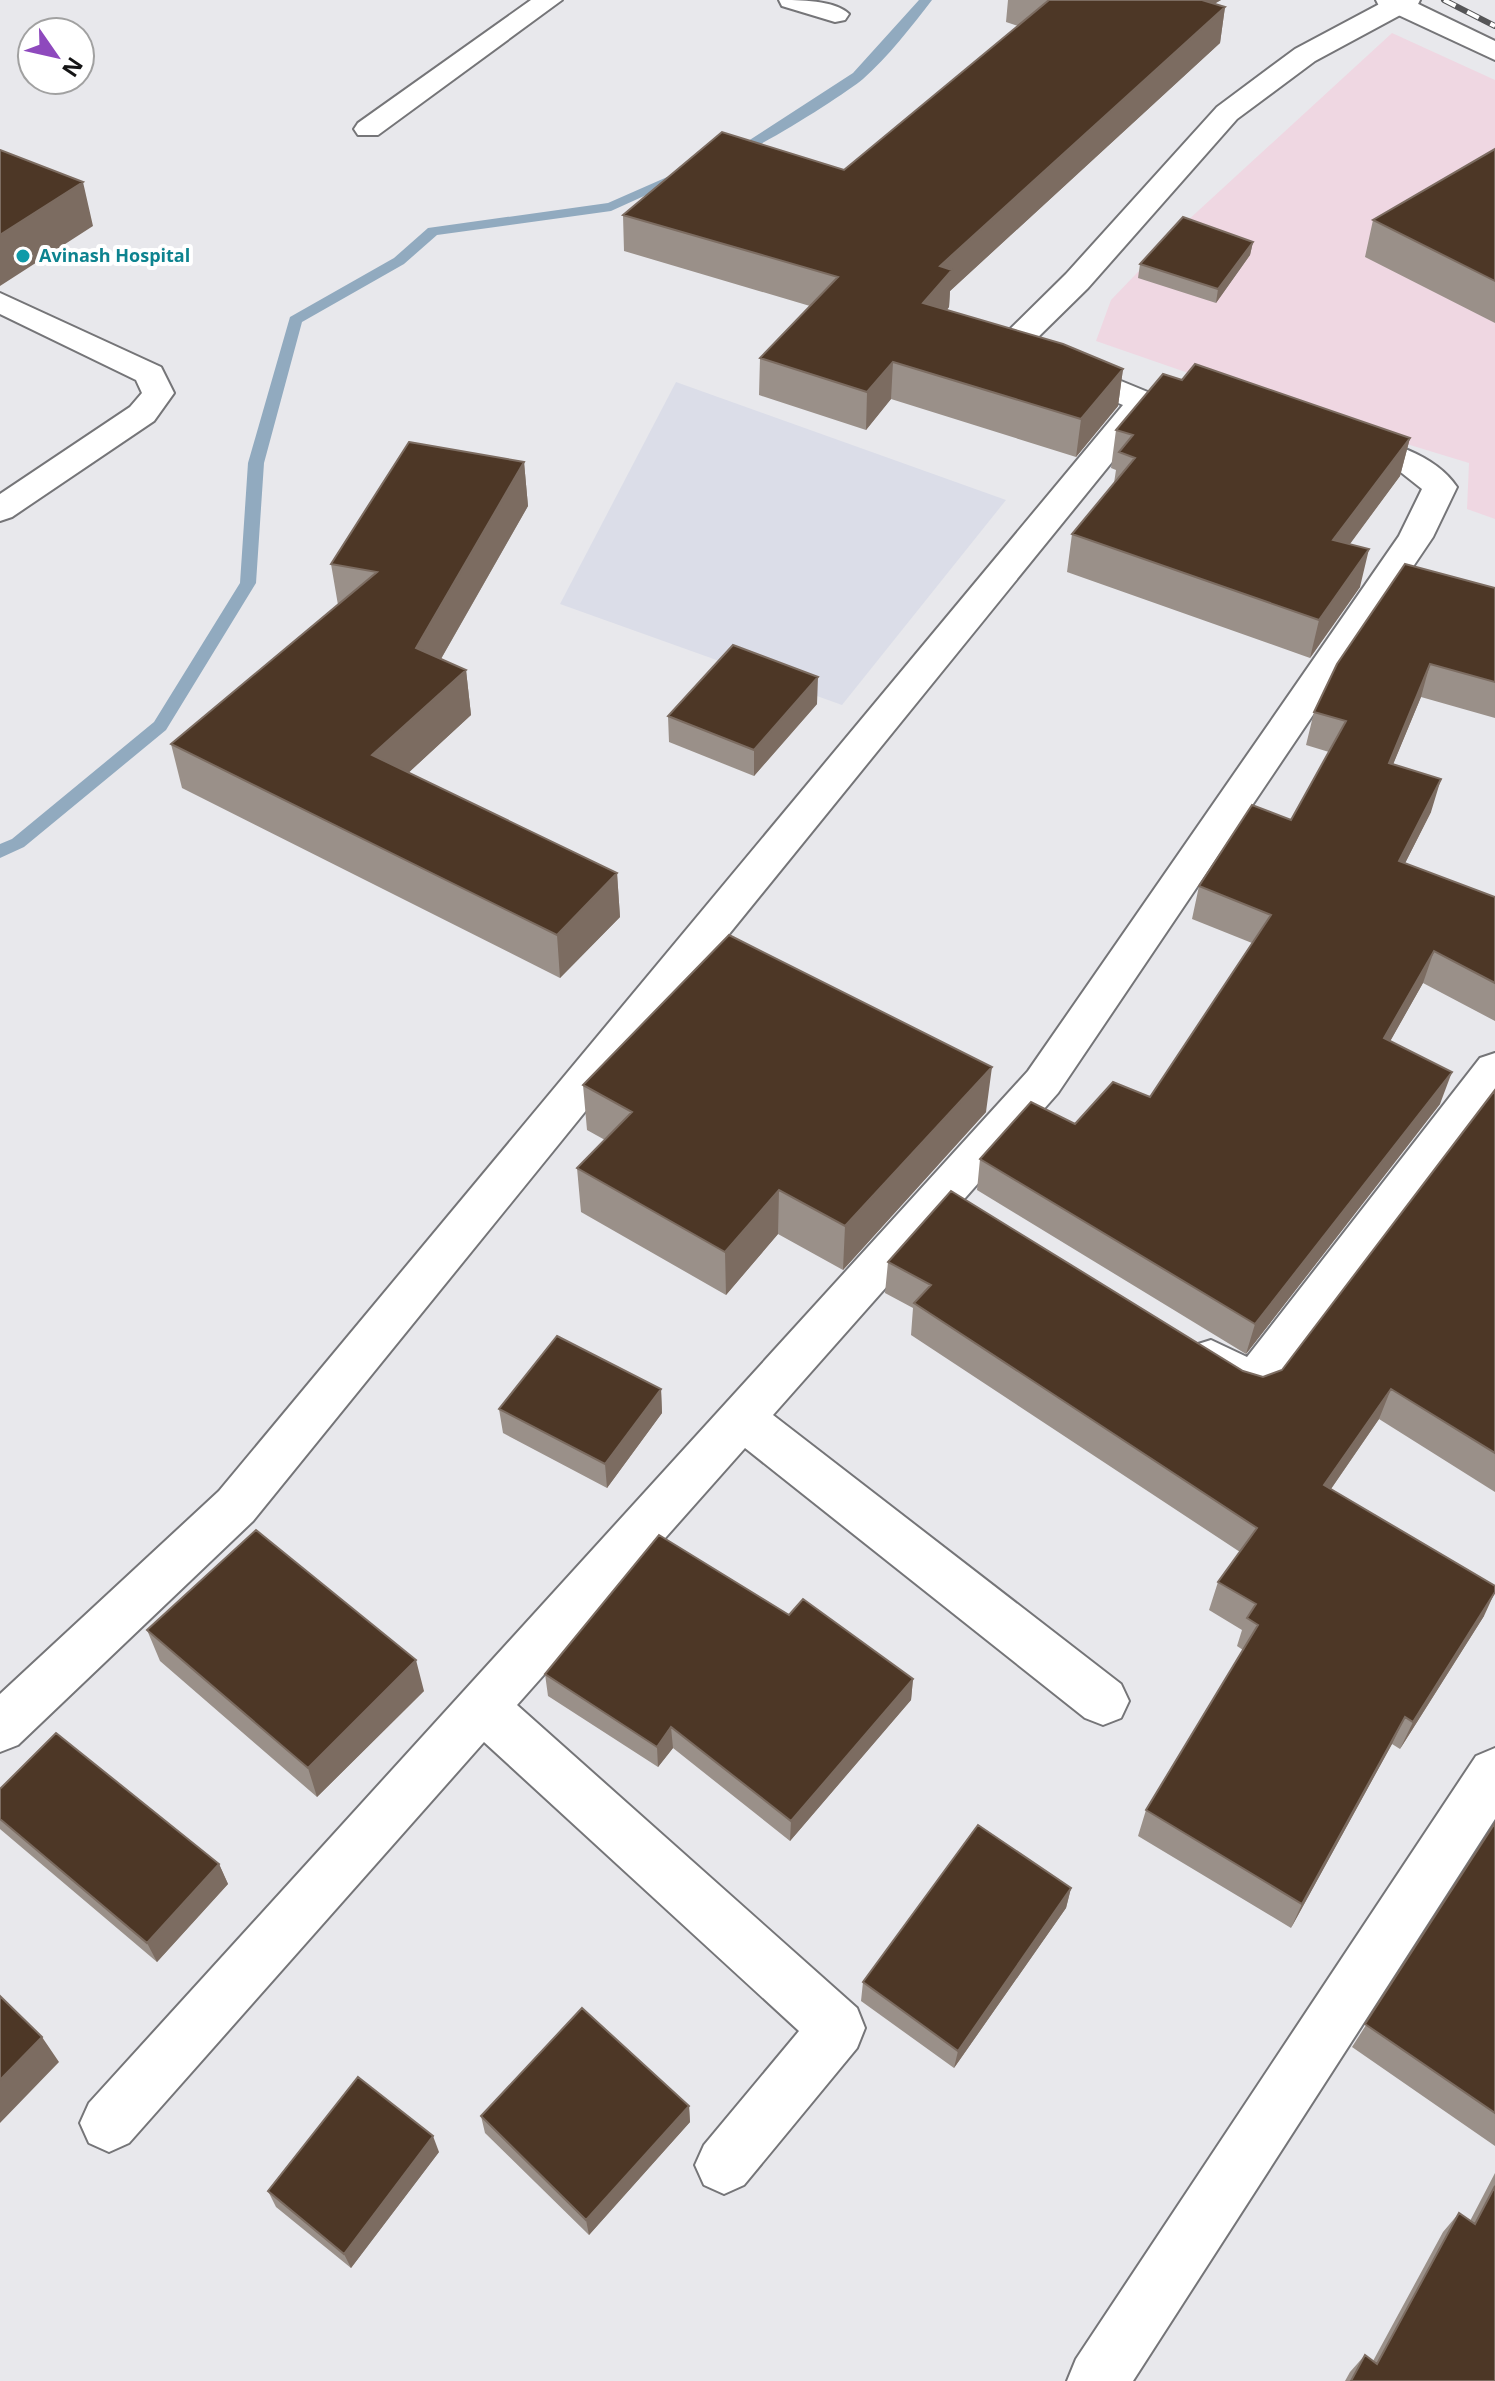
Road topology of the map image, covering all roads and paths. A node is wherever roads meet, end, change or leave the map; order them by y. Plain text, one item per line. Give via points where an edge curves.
1 (549, 0) edge
2 (792, 0) edge
3 (1398, 2) edge
4 (835, 14) dead end
5 (1495, 52) edge
6 (368, 129) dead end
7 (0, 302) edge
8 (1323, 433) edge
9 (0, 510) edge
10 (1495, 1069) edge
11 (943, 1195) junction
12 (983, 1220) edge
13 (1172, 1335) edge
14 (742, 1418) junction
15 (1103, 1701) dead end
16 (483, 1707) junction
17 (0, 1728) edge
18 (1495, 1773) edge
19 (109, 2123) dead end
20 (724, 2165) dead end
21 (1098, 2381) edge

1 - 6 street
2 - 4 street
3 - 5 street
3 - 17 street via 1305,55 1227,113 1077,281 1010,347 1154,396 236,1506
7 - 9 street via 150,374 158,393 142,414
8 - 11 street via 1410,463 1440,487 1416,537 1043,1082
10 - 13 street via 1253,1385
11 - 12 street
11 - 14 street
14 - 15 street
14 - 16 street
16 - 19 street
16 - 20 street via 837,2028
18 - 21 street

